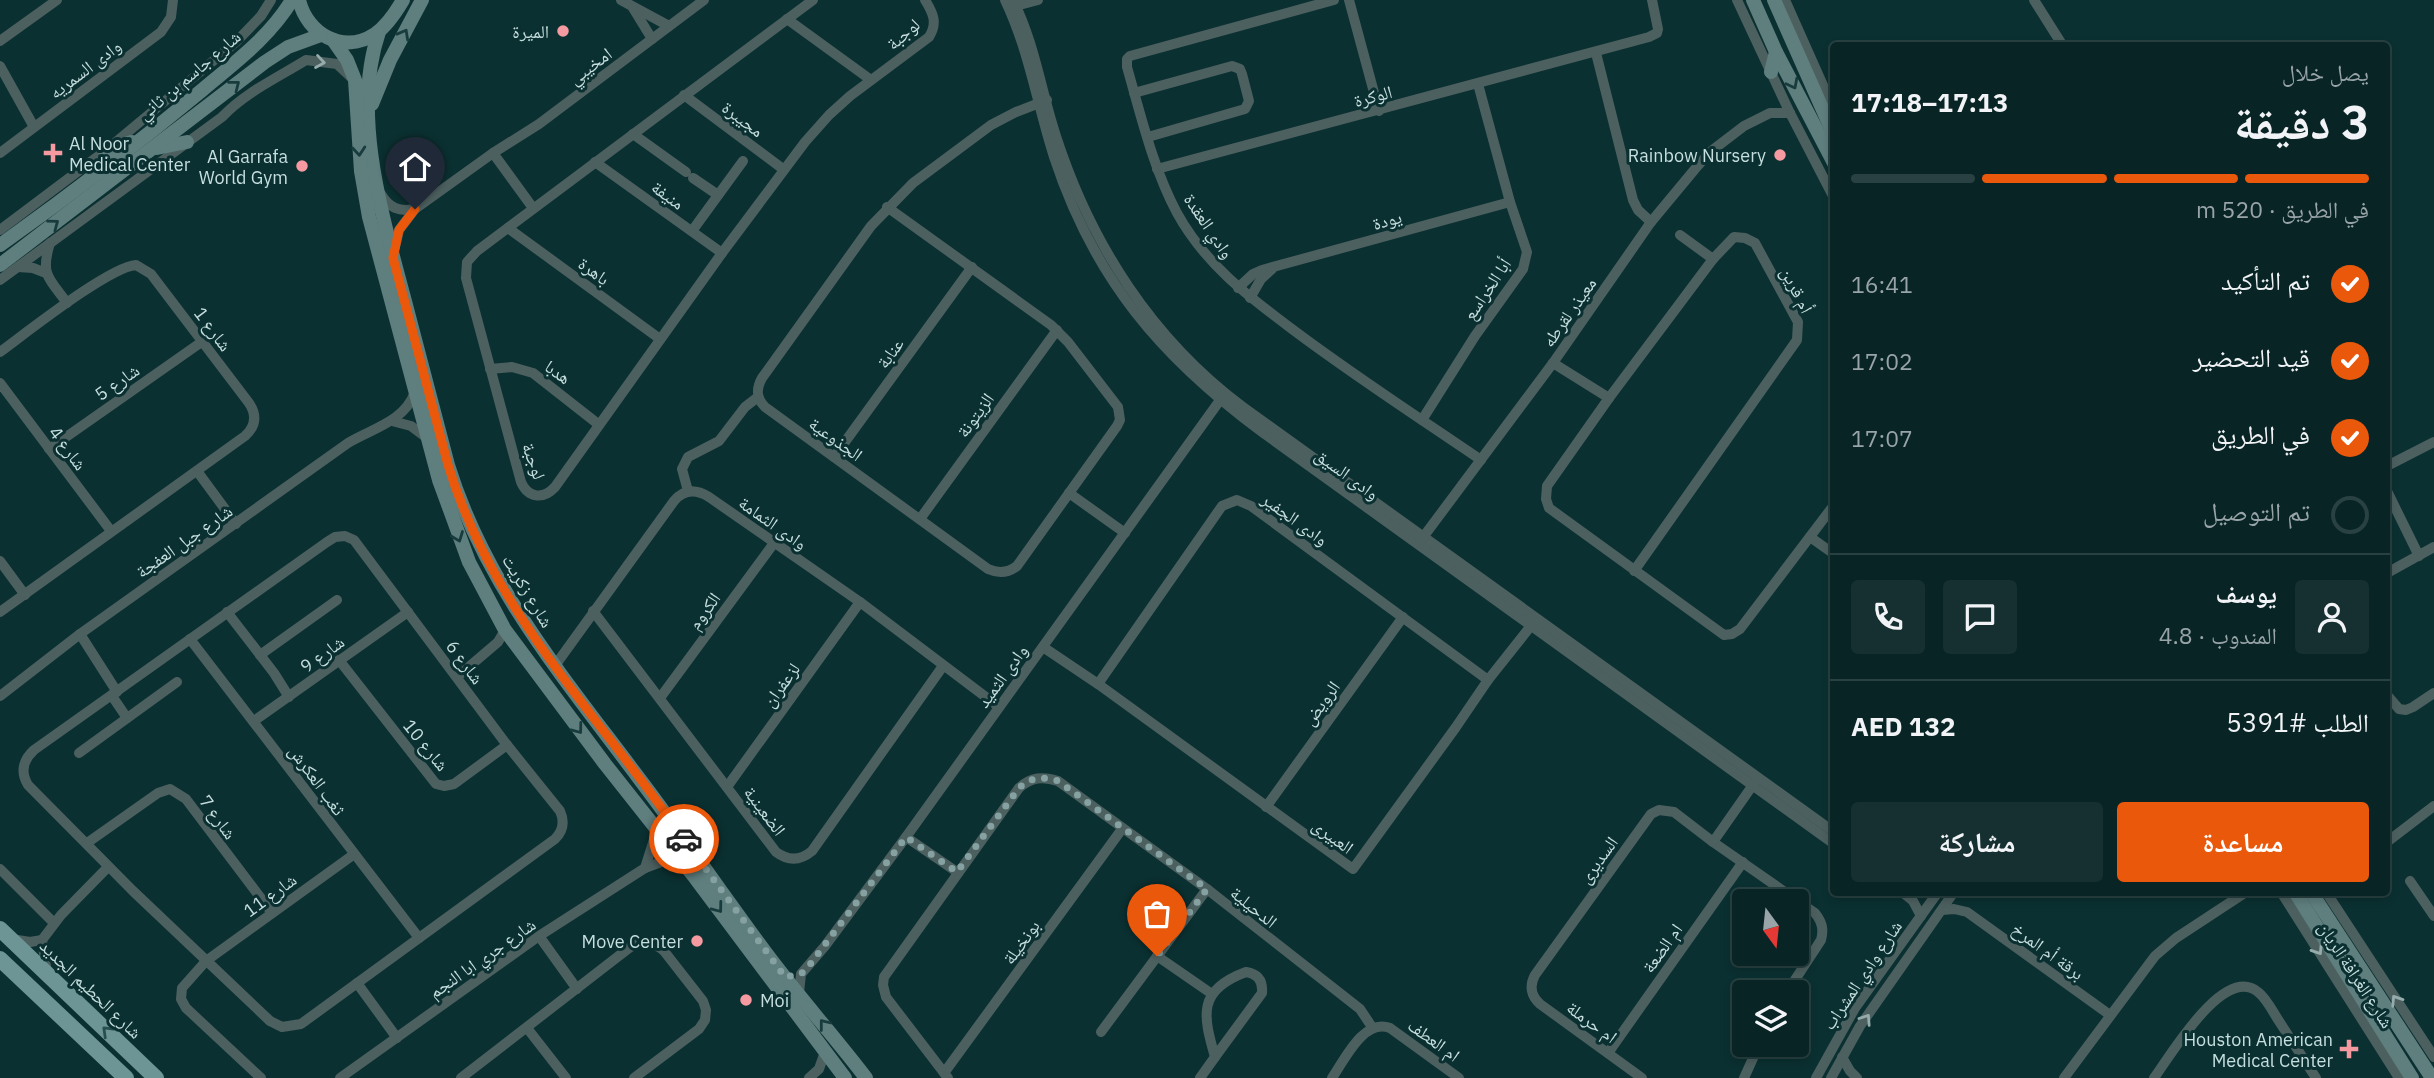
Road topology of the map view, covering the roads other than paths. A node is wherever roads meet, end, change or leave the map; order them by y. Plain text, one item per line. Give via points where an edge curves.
1 (57, 0) edge
2 (173, 0) edge
3 (271, 0) edge
4 (292, 0) edge
5 (299, 0) edge
6 (403, 0) edge
7 (422, 0) edge
8 (621, 0) edge
9 (704, 0) edge
10 (813, 0) edge
11 (925, 0) edge
12 (1038, 0) edge
13 (1334, 0) edge
14 (1349, 0) edge
15 (1652, 0) edge
16 (1737, 0) edge
17 (1753, 0) edge
18 (1774, 0) edge
19 (1785, 0) edge
20 (2034, 0) edge
21 (1011, 4) edge
22 (632, 7) junction
23 (787, 19) junction
24 (669, 26) junction
25 (379, 32) junction
26 (327, 38) junction
27 (652, 39) junction
28 (0, 41) edge
29 (2060, 42) edge
30 (1776, 52) junction
31 (1596, 53) junction
32 (0, 66) edge
33 (1771, 72) junction
34 (355, 80) junction
35 (871, 80) junction
36 (1478, 84) junction
37 (1134, 93) junction
38 (1782, 94) junction
39 (684, 95) junction
40 (1043, 101) junction
41 (1830, 101) edge
42 (1379, 111) junction
43 (1790, 113) junction
44 (368, 115) junction
45 (1764, 115) junction
46 (34, 127) junction
47 (633, 134) junction
48 (1147, 136) junction
49 (1803, 136) junction
50 (1828, 137) edge
51 (187, 142) junction
52 (149, 143) junction
53 (106, 151) junction
54 (0, 153) edge
55 (493, 153) junction
56 (743, 161) dead end
57 (595, 162) junction
58 (783, 169) junction
59 (1157, 169) junction
60 (377, 187) junction
61 (1830, 190) edge
62 (718, 195) junction
63 (1510, 202) junction
64 (887, 207) junction
65 (533, 208) junction
66 (415, 209) junction
67 (1651, 222) junction
68 (508, 228) junction
69 (0, 229) edge
70 (692, 231) junction
71 (1679, 235) dead end
72 (50, 243) junction
73 (0, 245) edge
74 (722, 253) junction
75 (393, 258) junction
76 (1713, 259) junction
77 (0, 265) edge
78 (18, 267) junction
79 (972, 267) junction
80 (1272, 269) junction
81 (46, 273) junction
82 (0, 280) edge
83 (1238, 288) junction
84 (1250, 298) junction
85 (67, 303) junction
86 (1056, 330) junction
87 (660, 340) junction
88 (203, 341) junction
89 (0, 352) edge
90 (1553, 363) junction
91 (490, 369) junction
92 (0, 383) edge
93 (415, 392) junction
94 (758, 397) junction
95 (1223, 397) junction
96 (1609, 398) junction
97 (1422, 420) junction
98 (392, 421) junction
99 (598, 424) junction
100 (427, 438) junction
101 (2434, 442) edge
102 (49, 449) junction
103 (834, 457) junction
104 (1481, 460) junction
105 (2390, 464) edge
106 (197, 471) junction
107 (688, 491) junction
108 (1069, 492) junction
109 (2390, 497) edge
110 (1830, 510) edge
111 (920, 519) junction
112 (236, 524) junction
113 (111, 531) junction
114 (1125, 533) junction
115 (1810, 537) junction
116 (1421, 541) junction
117 (774, 543) junction
118 (2434, 547) edge
119 (1830, 551) edge
120 (2419, 556) junction
121 (0, 561) edge
122 (1634, 571) junction
123 (2390, 571) edge
124 (25, 595) junction
125 (337, 600) dead end
126 (860, 602) junction
127 (593, 611) junction
128 (0, 612) edge
129 (227, 612) junction
130 (408, 612) junction
131 (1403, 617) junction
132 (1534, 622) junction
133 (80, 634) junction
134 (505, 637) junction
135 (190, 639) junction
136 (1042, 647) junction
137 (260, 655) junction
138 (339, 660) junction
139 (550, 661) junction
140 (943, 666) junction
141 (457, 677) junction
142 (1488, 680) junction
143 (177, 682) dead end
144 (1098, 684) junction
145 (2434, 693) edge
146 (115, 694) junction
147 (291, 695) junction
148 (0, 696) edge
149 (660, 698) junction
150 (2390, 698) edge
151 (999, 708) junction
152 (127, 718) junction
153 (254, 721) junction
154 (506, 745) junction
155 (79, 753) dead end
156 (1756, 782) junction
157 (727, 787) junction
158 (2434, 806) edge
159 (1266, 807) junction
160 (1122, 829) junction
161 (1830, 829) edge
162 (657, 830) junction
163 (906, 837) junction
164 (2390, 838) edge
165 (1830, 841) edge
166 (1713, 842) junction
167 (87, 843) junction
168 (353, 855) junction
169 (682, 862) junction
170 (1743, 862) junction
171 (108, 867) junction
172 (645, 868) junction
173 (0, 869) edge
174 (957, 872) junction
175 (2410, 881) dead end
176 (1207, 889) junction
177 (1907, 896) edge
178 (1936, 896) edge
179 (1953, 896) edge
180 (1958, 896) edge
181 (2240, 896) edge
182 (2284, 896) edge
183 (2298, 896) edge
184 (2314, 896) edge
185 (2331, 896) edge
186 (2432, 909) edge
187 (1942, 910) junction
188 (1967, 912) junction
189 (272, 913) junction
190 (2340, 915) junction
191 (1922, 916) junction
192 (54, 923) junction
193 (5, 934) edge
194 (539, 936) junction
195 (419, 938) junction
196 (42, 940) junction
197 (2343, 941) junction
198 (1157, 956) junction
199 (206, 961) junction
200 (4, 966) edge
201 (48, 974) junction
202 (801, 974) junction
203 (785, 977) junction
204 (1795, 980) edge
205 (357, 983) junction
206 (1532, 986) joint
207 (577, 989) junction
208 (799, 993) junction
209 (1212, 994) junction
210 (2110, 1015) junction
211 (2361, 1018) junction
212 (2377, 1020) junction
213 (1372, 1027) junction
214 (527, 1028) junction
215 (1101, 1032) dead end
216 (397, 1038) junction
217 (825, 1052) junction
218 (1608, 1054) junction
219 (1215, 1057) junction
220 (1754, 1057) edge
221 (1843, 1057) junction
222 (2434, 1057) edge
223 (819, 1069) junction
224 (841, 1073) edge
225 (946, 1076) edge
226 (2310, 1076) edge
227 (1832, 1077) edge
228 (1855, 1077) edge
229 (2067, 1077) edge
230 (126, 1078) edge
231 (156, 1078) edge
232 (261, 1078) edge
233 (340, 1078) edge
234 (461, 1078) edge
235 (566, 1078) edge
236 (634, 1078) edge
237 (809, 1078) edge
238 (866, 1078) edge
239 (1200, 1078) edge
240 (1332, 1078) edge
241 (1459, 1078) edge
242 (1642, 1078) edge
243 (1744, 1078) edge
244 (1816, 1078) edge
245 (2154, 1078) edge
246 (2399, 1078) edge
247 (2412, 1078) edge
248 (2432, 1078) edge

1 - 28 street
2 - 46 street, وادى السمريه via 171,17 161,32
3 - 53 street via 236,42
4 - 52 main road, شارع جاسم بن ثاني via 275,25
5 - 26 main road, شارع زكريت via 308,22
6 - 25 main road
44 -> 7 main road via 386,68
8 - 22 street
9 - 24 street, امخيبي
10 - 23 street, لوجبة
11 - 35 street, لوجبة via 934,18 932,33
12 - 21 street
13 - 37 street, وادي العقدة via 1134,54 1126,63
14 - 42 street
15 - 31 street, الوكرة via 1658,26 1654,35
16 - 33 street
17 - 30 main road
18 - 50 main road
19 - 41 street
20 - 29 street
21 - 40 street, وادى السيق
22 - 24 street
22 - 27 street
23 - 35 street
23 - 39 street, لوجبة
24 - 27 street, امخيبي
25 - 26 main road, شارع جاسم بن ثاني via 353,42
25 - 44 main road, شارع زكريت via 370,63
26 - 34 main road, شارع زكريت via 347,60
52 -> 26 main road, شارع جاسم بن ثاني via 288,47
27 - 55 street, امخيبي
30 - 33 main road
30 -> 50 main road
31 - 36 street, الوكرة
31 - 67 street via 1633,200
32 - 46 street
33 - 38 street
51 -> 34 street via 246,94 306,60 337,64
34 -> 93 main road, شارع زكريت via 368,209
35 - 58 street, لوجبة via 829,115
36 - 42 street, الوكرة
36 - 63 street, أبا الخراسع
37 - 48 street, وادي العقدة
37 - 48 street via 1233,66 1242,74 1249,101 1245,109
38 - 43 street
38 - 45 street, معيذر لقرطه
39 - 47 street, لوجبة
39 - 58 street, مجيبرة
40 - 64 street via 991,125
40 - 95 street, وادى السيق via 1082,204 1116,270 1168,338
42 - 59 street, الوكرة
43 - 45 street, معيذر لقرطه
43 - 49 street
44 - 60 main road, شارع زكريت
45 - 67 street, معيذر لقرطه via 1710,152
46 - 54 street, وادى السمريه
47 - 57 street, لوجبة
47 - 62 street
48 - 59 street, وادي العقدة
49 - 50 main road
49 - 61 street
51 - 52 main road
51 - 72 street
52 - 53 main road
52 - 73 main road, شارع جاسم بن ثاني
77 -> 52 main road, شارع جاسم بن ثاني
53 - 69 street
55 - 65 street
55 - 66 street, امخيبي
56 - 62 street
57 - 65 street, لوجبة
57 - 70 street, منيفة
58 - 74 street, لوجبة
59 - 83 street, وادي العقدة via 1184,224 1211,263
60 - 66 street via 391,206
60 - 75 main road, شارع زكريت
62 - 70 street
63 - 80 street, يودة
63 - 97 street, أبا الخراسع via 1527,253 1523,269
64 - 79 street, الجذوعية
64 - 94 street via 762,379
65 - 68 street, لوجبة
66 - 75 street, امخيبي via 399,230
67 - 90 street, معيذر لقرطه
68 - 87 street, باهرة
68 - 91 street, لوجبة via 471,256 465,270
70 - 74 street, منيفة
71 - 76 street
72 - 78 street
72 - 81 street
74 - 87 street, لوجبة
75 - 139 main road, شارع زكريت via 458,496 492,571
76 - 96 street, أم قرين
76 - 122 street, أم قرين via 1734,237 1755,243 1798,322 1797,340
78 - 81 street
78 - 82 street
79 - 86 street, الجذوعية
79 - 103 street, عنابة
80 - 83 street, يودة via 1253,274
80 - 84 street
81 - 85 street
83 - 84 street, وادي العقدة
84 - 97 street, وادي العقدة
85 - 88 street, شارع 1 via 136,265 151,274
85 - 89 street, شارع 1
86 - 108 street, الجذوعية via 1120,413 1117,426
86 - 111 street, الزيتونة
87 - 99 street, لوجبة
88 - 102 street, شارع 5
88 - 106 street, شارع 1 via 255,418 249,432
90 - 96 street
90 - 104 street, معيذر لقرطه
91 - 99 street, هدبا via 512,367 533,373
91 - 99 street, لوجبة via 521,482 531,494 551,491
92 - 102 street, شارع 4
93 - 98 street, شارع جبل العفجة via 407,408
93 - 100 main road, شارع زكريت
94 - 103 street, الجذوعية via 765,407
94 - 107 street via 747,404 719,441 688,457 682,474
95 - 114 street, وادى الثميد
95 - 116 street, وادى السيق
96 - 122 street, أم قرين via 1547,486 1546,499 1549,508
97 - 104 street, وادي العقدة
98 - 100 street via 411,426
98 - 112 street, شارع جبل العفجة via 348,443
100 -> 134 main road, شارع زكريت via 464,552
101 - 105 street
102 - 113 street, شارع 4
103 - 111 street, الجذوعية
104 - 116 street, معيذر لقرطه
106 - 112 street
106 - 113 street, شارع 1
107 - 117 street, وادى الثمامة via 709,497
107 - 127 street via 674,501
108 - 111 street, الجذوعية via 1017,566 1007,572 988,569
108 - 114 street
109 - 120 street
110 - 115 street, أم قرين
112 - 133 street, شارع جبل العفجة
113 - 124 street, شارع 1
114 - 136 street, وادى الثميد
115 - 119 street
115 - 122 street, أم قرين via 1732,634 1724,635
116 - 132 street, وادى السيق
117 - 126 street, وادى الثمامة
117 - 149 street, الكروم
118 - 120 street
120 - 123 street
121 - 124 street
124 - 128 street, شارع 1
125 - 137 street
126 - 140 street, وادى الثمامة
126 - 157 street, لزعفران
127 - 139 street via 566,649
127 - 149 street, الضعينية
129 - 130 street, شارع 6 via 335,537 345,536 354,540
129 - 135 street, شارع 6
129 - 137 street
130 - 138 street, شارع 9
130 - 141 street, شارع 6
131 - 142 street, وادى الجفير
131 - 144 street, وادى الجفير via 1237,500 1222,506
131 - 159 street, الرويض
132 - 142 street, العبيرى
132 - 156 street, وادى السيق
133 - 146 street
133 - 148 street, شارع جبل العفجة
134 - 141 street
134 -> 162 main road, شارع زكريت
135 - 146 street, شارع 6
135 - 153 street, ثغب العكرش
136 - 144 street, العبيرى
136 - 151 street, وادى الثميد
137 - 147 street via 286,682
138 - 147 street, شارع 9
138 - 154 street, شارع 10 via 436,783 454,784
139 - 203 main road, شارع زكريت
140 - 151 street, وادى الثمامة
140 - 157 street, الضعينية via 807,855 788,859 776,852
141 - 154 street, شارع 6
142 - 159 street, العبيرى via 1353,869
143 - 152 street
144 - 159 street, العبيرى
145 - 150 street via 2406,710
146 - 152 street
146 - 167 street, شارع 6 via 34,750 23,769 28,785
147 - 153 street, شارع 9
149 - 157 street, الضعينية
151 - 163 street, وادى الثميد
152 - 155 street
153 - 168 street, ثغب العكرش
154 - 195 street, شارع 6 via 560,811 562,829 555,839
156 - 161 street, وادى السيق
156 - 165 street, وادى السيق
156 - 166 street
158 - 164 street
160 - 174 street, الدحيلية via 1058,781 1033,779 1019,788
160 - 176 street, الدحيلية
160 - 225 street, بونخيلة
162 - 169 main road, شارع زكريت
162 - 172 street
163 - 174 street
163 - 202 street, وادى الثميد
166 - 170 street, السديرى
166 - 206 street, السديرى via 1674,812 1651,814 1535,975
167 - 171 street, شارع 6
167 - 189 street, شارع 7 via 170,789 186,799
168 - 189 street, شارع 11
168 - 195 street, ثغب العكرش
169 - 172 street, شارع جري ابا النجم via 669,859
169 -> 217 main road, شارع زكريت
170 - 204 street, السديرى via 1815,913 1822,926 1821,940
170 - 218 street, ام الضعة
171 - 192 street
171 - 199 street, شارع 6
172 - 194 street, شارع جري ابا النجم
173 - 192 street
174 - 225 street, الدحيلية via 888,969 883,985 890,1003
175 - 186 street
176 - 198 street
176 - 213 street, الدحيلية via 1360,1009
177 - 191 street
178 - 191 street, شارع وادي المشراب
179 - 187 street, شارع وادي المشراب
180 - 188 street
181 - 210 street via 2163,948
182 -> 211 street, شارع الغرافة الريان
183 - 212 main road, شارع الغرافة الريان
184 - 197 main road, شارع الغرافة الريان
185 - 190 street, شارع الغرافة الريان
187 - 188 street
221 -> 187 street, شارع وادي المشراب
188 - 210 street, برقة أم المرخ
189 - 199 street, شارع 11
190 - 197 main road
222 -> 190 street, شارع الغرافة الريان
191 - 244 street, شارع وادي المشراب via 1855,1009
192 - 196 street
193 - 196 street via 30,942
193 - 201 main road, شارع الحطيم الجديد
194 - 207 street
194 - 216 street, شارع جري ابا النجم
195 - 205 street, شارع 6
196 - 201 street
197 - 248 main road, شارع الغرافة الريان
198 - 209 street
198 - 215 street
199 - 205 street, شارع 6 via 282,1027 301,1024
199 - 232 street, شارع 11 via 183,988 183,1004
200 - 230 main road
231 -> 201 main road, شارع الحطيم الجديد
202 - 203 street
202 - 208 street
203 - 208 main road, شارع زكريت
205 - 216 street
206 - 218 street, ام حرملة via 1537,1002
207 - 214 street
207 - 236 street via 629,948 648,942 660,946 703,1001 706,1014 699,1029
238 -> 208 main road, شارع زكريت
209 - 219 street via 1205,1017
209 - 219 street via 1224,982 1246,972 1260,978 1263,985 1262,993
210 - 229 street
211 - 212 main road
211 - 246 street, شارع الغرافة الريان
212 - 247 main road, شارع الغرافة الريان
213 - 240 street
213 - 241 street, ام العطف via 1390,1028
214 - 234 street
214 - 235 street
216 - 233 street, شارع جري ابا النجم
217 - 223 street
217 - 224 main road, شارع زكريت
218 - 242 street, ام حرملة
219 - 239 street
220 - 243 street
221 - 227 street, شارع وادي المشراب
221 - 228 street
223 - 224 street
223 - 237 street
226 - 245 street via 2264,998 2244,986 2210,1003
227 - 228 street

